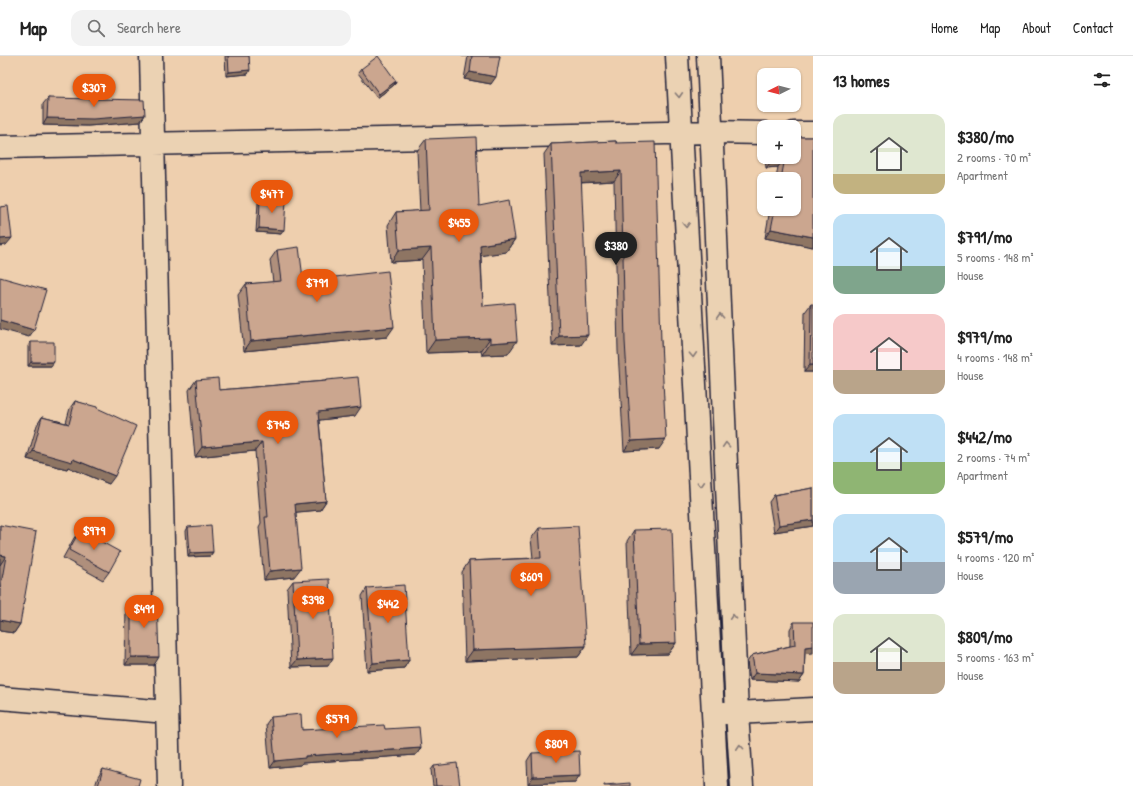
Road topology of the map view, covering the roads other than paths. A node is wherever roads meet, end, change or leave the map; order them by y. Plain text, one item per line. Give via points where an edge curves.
1 (151, 56) edge
2 (677, 56) edge
3 (708, 56) edge
4 (712, 132) junction
5 (681, 133) junction
6 (757, 133) edge
7 (801, 133) edge
8 (813, 133) edge
9 (154, 144) junction
10 (0, 147) edge
11 (0, 698) edge
12 (813, 709) edge
13 (167, 712) junction
14 (713, 712) junction
15 (738, 713) junction
16 (169, 786) edge
17 (717, 786) edge
18 (742, 786) edge

1 - 9 street
2 -> 5 street
3 - 4 street
4 - 5 street
4 - 6 street
15 -> 4 street
5 - 9 street
5 -> 14 street
7 - 8 street
9 - 10 street
9 - 13 street
11 - 13 street
12 - 15 street
13 - 16 street
14 - 15 street
14 - 17 street
18 -> 15 street

